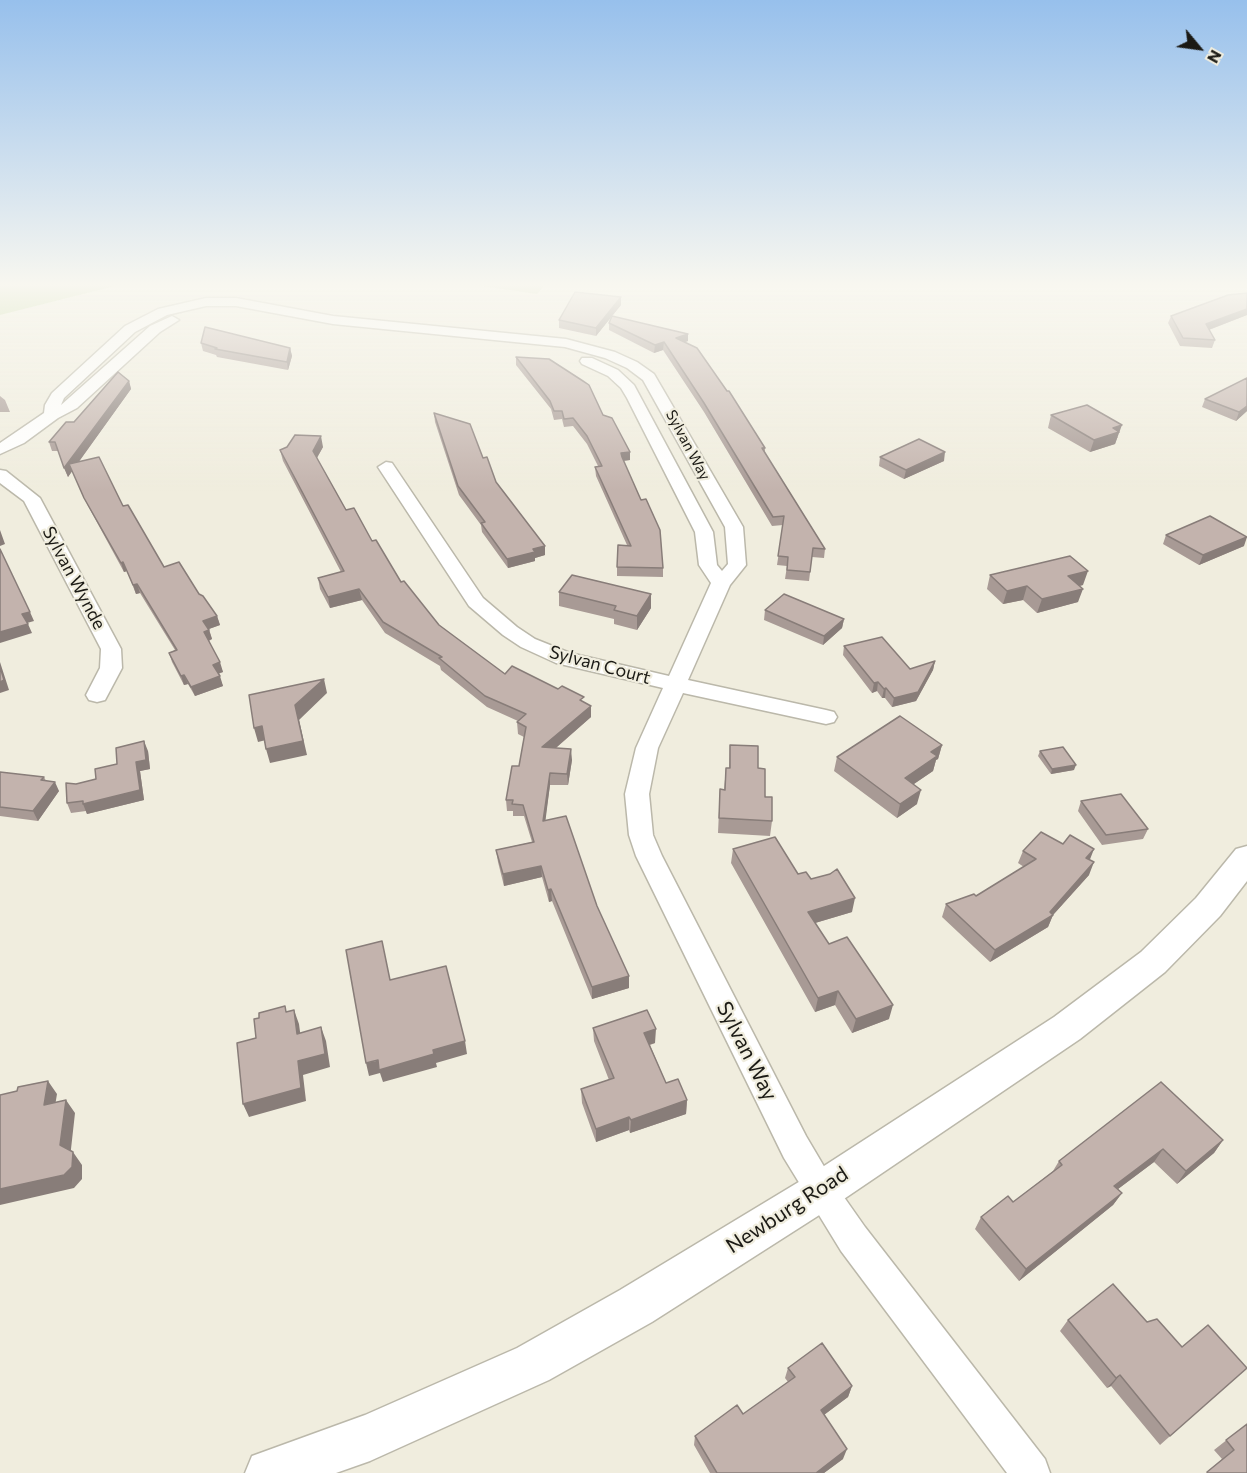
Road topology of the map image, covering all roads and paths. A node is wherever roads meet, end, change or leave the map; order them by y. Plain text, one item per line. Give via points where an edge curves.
1 (103, 353) edge
2 (130, 353) edge
3 (550, 353) edge
4 (604, 353) edge
5 (52, 415) junction
6 (0, 449) edge
7 (386, 467) dead end
8 (0, 475) edge
9 (721, 507) junction
10 (692, 510) junction
11 (721, 583) junction
12 (675, 685) junction
13 (97, 695) dead end
14 (826, 717) dead end
15 (1247, 858) edge
16 (821, 1191) junction
17 (269, 1473) edge
18 (1030, 1473) edge

1 - 5 street, Sylvan Way via 57,396
2 - 5 street, Sylvan Way via 84,396
3 - 10 street, Sylvan Way via 593,362 627,385
4 - 9 street, Sylvan Way via 649,377
5 - 6 street, Sylvan Way
7 - 12 street, Sylvan Court via 476,603 510,632 563,658
8 - 13 street, Sylvan Wynde via 31,498 111,649 111,668
9 - 10 street
9 - 11 street, Sylvan Way via 734,527 737,565
10 - 11 street, Sylvan Way via 704,532 708,565
11 - 12 street, Sylvan Way
12 - 14 street, Sylvan Court
12 - 16 street, Sylvan Way via 647,748 639,777 637,814 641,835 795,1147
15 - 16 main road, Newburg Road via 1208,907 1153,963 1067,1028
16 - 17 main road, Newburg Road via 636,1306 533,1364 370,1437
16 - 18 street, Sylvan Way

